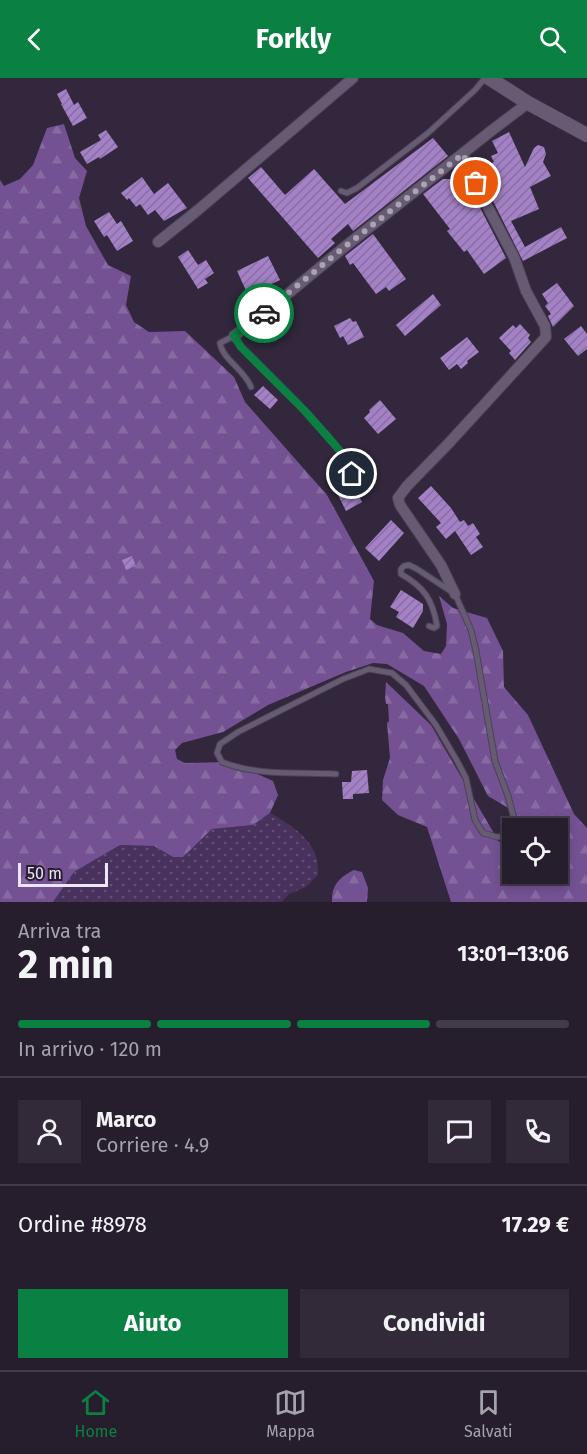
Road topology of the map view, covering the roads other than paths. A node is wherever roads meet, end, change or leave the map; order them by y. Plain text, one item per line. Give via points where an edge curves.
1 (353, 78) edge
2 (487, 78) edge
3 (528, 103) junction
4 (587, 135) edge
5 (463, 154) junction
6 (341, 191) dead end
7 (158, 242) dead end
8 (234, 336) junction
9 (251, 387) dead end
10 (352, 474) dead end
11 (455, 594) junction
12 (429, 626) dead end
13 (336, 774) dead end
14 (514, 818) edge
15 (502, 837) edge

1 - 7 street
2 - 3 street
2 - 6 lane via 419,140 357,188 347,193
3 - 4 street
3 - 5 street
5 - 8 street
5 - 11 street via 514,257 545,326 546,337 398,498
8 - 9 lane via 220,342 220,347
8 - 10 lane via 340,451
11 - 12 lane via 410,565 401,569 401,574 418,584 432,603 437,626
11 - 14 lane via 471,630 495,761
13 - 15 lane via 282,773 233,766 222,762 217,753 220,744 238,732 343,679 369,669 392,672 436,725 456,759 466,778 475,820 483,833

